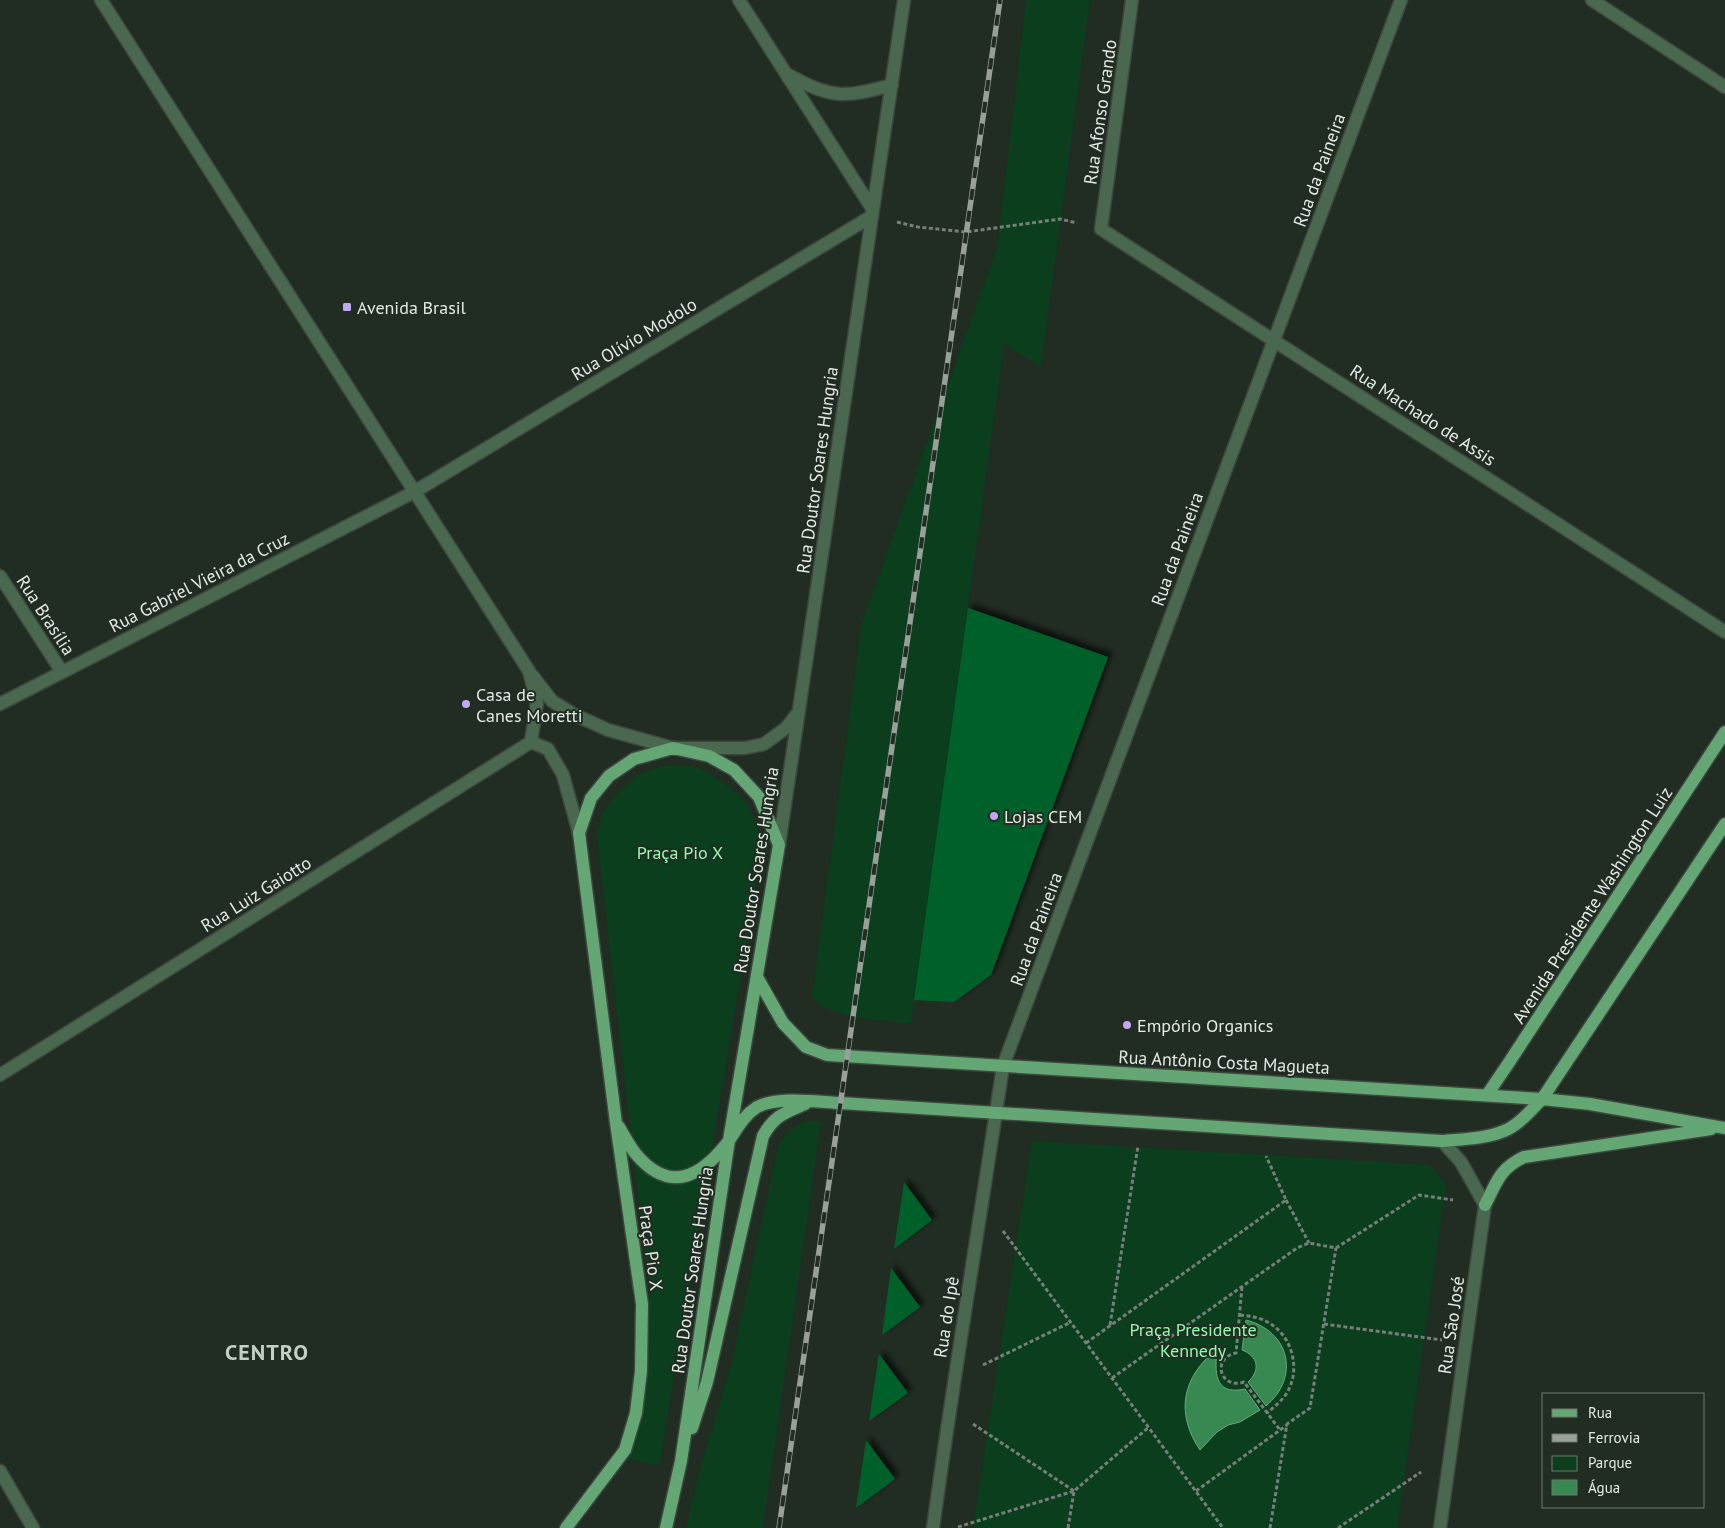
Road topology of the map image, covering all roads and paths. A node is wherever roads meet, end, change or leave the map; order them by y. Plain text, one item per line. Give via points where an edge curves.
1 (101, 0) edge
2 (739, 0) edge
3 (904, 0) edge
4 (1132, 0) edge
5 (1401, 0) edge
6 (1592, 0) edge
7 (785, 73) junction
8 (892, 85) junction
9 (1725, 88) edge
10 (873, 213) junction
11 (1102, 229) junction
12 (1274, 339) junction
13 (414, 492) junction
14 (0, 576) edge
15 (1725, 632) edge
16 (528, 671) junction
17 (62, 672) junction
18 (0, 704) edge
19 (798, 713) junction
20 (1725, 732) edge
21 (531, 742) junction
22 (673, 748) junction
23 (1725, 824) edge
24 (579, 833) junction
25 (779, 846) junction
26 (757, 977) junction
27 (1003, 1066) junction
28 (0, 1075) edge
29 (1486, 1095) junction
30 (1542, 1098) junction
31 (811, 1102) junction
32 (996, 1113) junction
33 (1142, 1122) junction
34 (616, 1123) junction
35 (1724, 1127) edge
36 (1253, 1129) junction
37 (729, 1140) junction
38 (1442, 1140) junction
39 (1286, 1200) junction
40 (983, 1204) junction
41 (1485, 1205) junction
42 (1309, 1243) junction
43 (1336, 1248) junction
44 (1242, 1286) junction
45 (1240, 1315) junction
46 (1071, 1322) junction
47 (1324, 1324) junction
48 (1109, 1326) junction
49 (1086, 1343) junction
50 (1466, 1344) junction
51 (1112, 1378) junction
52 (954, 1379) junction
53 (950, 1408) junction
54 (1267, 1413) junction
55 (1287, 1424) junction
56 (1149, 1427) junction
57 (1280, 1430) junction
58 (1451, 1452) junction
59 (681, 1461) junction
60 (0, 1471) edge
61 (1074, 1491) junction
62 (1196, 1491) junction
63 (33, 1528) edge
64 (566, 1528) edge
65 (666, 1528) edge
66 (934, 1528) edge
67 (955, 1528) edge
68 (1068, 1528) edge
69 (1223, 1528) edge
70 (1270, 1528) edge
71 (1338, 1528) edge
72 (1440, 1528) edge

1 - 13 street
2 - 7 street
3 - 8 street, Rua Doutor Soares Hungria
4 - 11 street, Rua Afonso Grando
5 - 12 street, Rua da Paineira
6 - 9 street
7 - 8 street via 810,87 834,94 846,95
7 - 10 street
8 - 10 street, Rua Doutor Soares Hungria
10 - 11 path via 918,227 966,232 1060,219
10 - 13 street, Rua Olívio Modolo
10 - 19 street, Rua Doutor Soares Hungria
11 - 12 street, Rua Machado de Assis
12 - 15 street, Rua Machado de Assis
12 - 27 street, Rua da Paineira
13 - 16 street
13 - 17 street, Rua Gabriel Vieira da Cruz
14 - 17 street, Rua Brasília
16 - 21 street via 537,702
16 - 22 street, Praça Pio X via 552,701 573,714 608,730
17 - 18 street, Rua Gabriel Vieira da Cruz
19 - 22 street, Praça Pio X via 786,728 764,744 745,748
19 - 25 street, Rua Doutor Soares Hungria
20 - 29 main road, Avenida Presidente Washington Luiz
21 - 24 street, Praça Pio X via 548,749 563,775
21 - 28 street, Rua Luiz Gaiotto
22 - 24 main road, Praça Pio X via 634,759 609,776 591,798
22 - 25 main road, Praça Pio X via 709,756 734,770 758,797
23 - 30 main road
24 - 34 main road, Praça Pio X
25 - 26 main road, Rua Doutor Soares Hungria
26 - 27 main road, Rua Antônio Costa Magueta via 783,1023 806,1047 827,1055
26 - 37 main road, Rua Doutor Soares Hungria
27 - 29 main road, Rua Antônio Costa Magueta
27 - 32 street, Rua da Paineira
29 - 30 main road, Rua Antônio Costa Magueta
30 - 35 main road, Rua Antônio Costa Magueta
30 - 38 main road via 1527,1115 1505,1131 1483,1137
31 - 32 main road
31 - 37 main road via 779,1101 758,1107 743,1118
31 - 59 main road via 781,1114 763,1136 707,1382
32 - 33 main road
32 - 40 street, Rua do Ipê
33 - 36 main road
33 - 48 path
34 - 37 main road via 634,1152 646,1164 659,1174 677,1178 696,1173 712,1161
34 - 64 main road, Praça Pio X via 642,1304 641,1371 636,1413 626,1450
35 - 41 main road via 1524,1157 1510,1164 1499,1177
36 - 38 main road
36 - 39 path
37 - 59 main road, Rua Doutor Soares Hungria
38 - 41 street via 1462,1162
39 - 42 path
39 - 48 path
40 - 46 path
40 - 52 street, Rua do Ipê
41 - 43 path via 1419,1195
41 - 50 street, Rua São José
42 - 43 path
42 - 44 path via 1296,1248
43 - 47 path
44 - 45 path
44 - 51 path
45 - 54 path via 1236,1353 1227,1356 1221,1370 1229,1382 1244,1382
45 - 54 path via 1269,1322 1282,1333 1290,1348 1294,1364 1292,1381 1285,1396
46 - 49 path
46 - 52 path
47 - 50 path
47 - 55 path via 1310,1408
48 - 49 path
49 - 51 path
50 - 58 street, Rua São José
51 - 56 path
52 - 53 street, Rua do Ipê
53 - 61 path
53 - 66 street, Rua do Ipê
54 - 57 path
55 - 57 path
55 - 70 path
56 - 61 path
56 - 62 path
57 - 62 path
58 - 71 path
58 - 72 street, Rua São José
59 - 65 main road, Rua Doutor Soares Hungria
60 - 63 street
61 - 67 path
61 - 68 path
62 - 69 path

